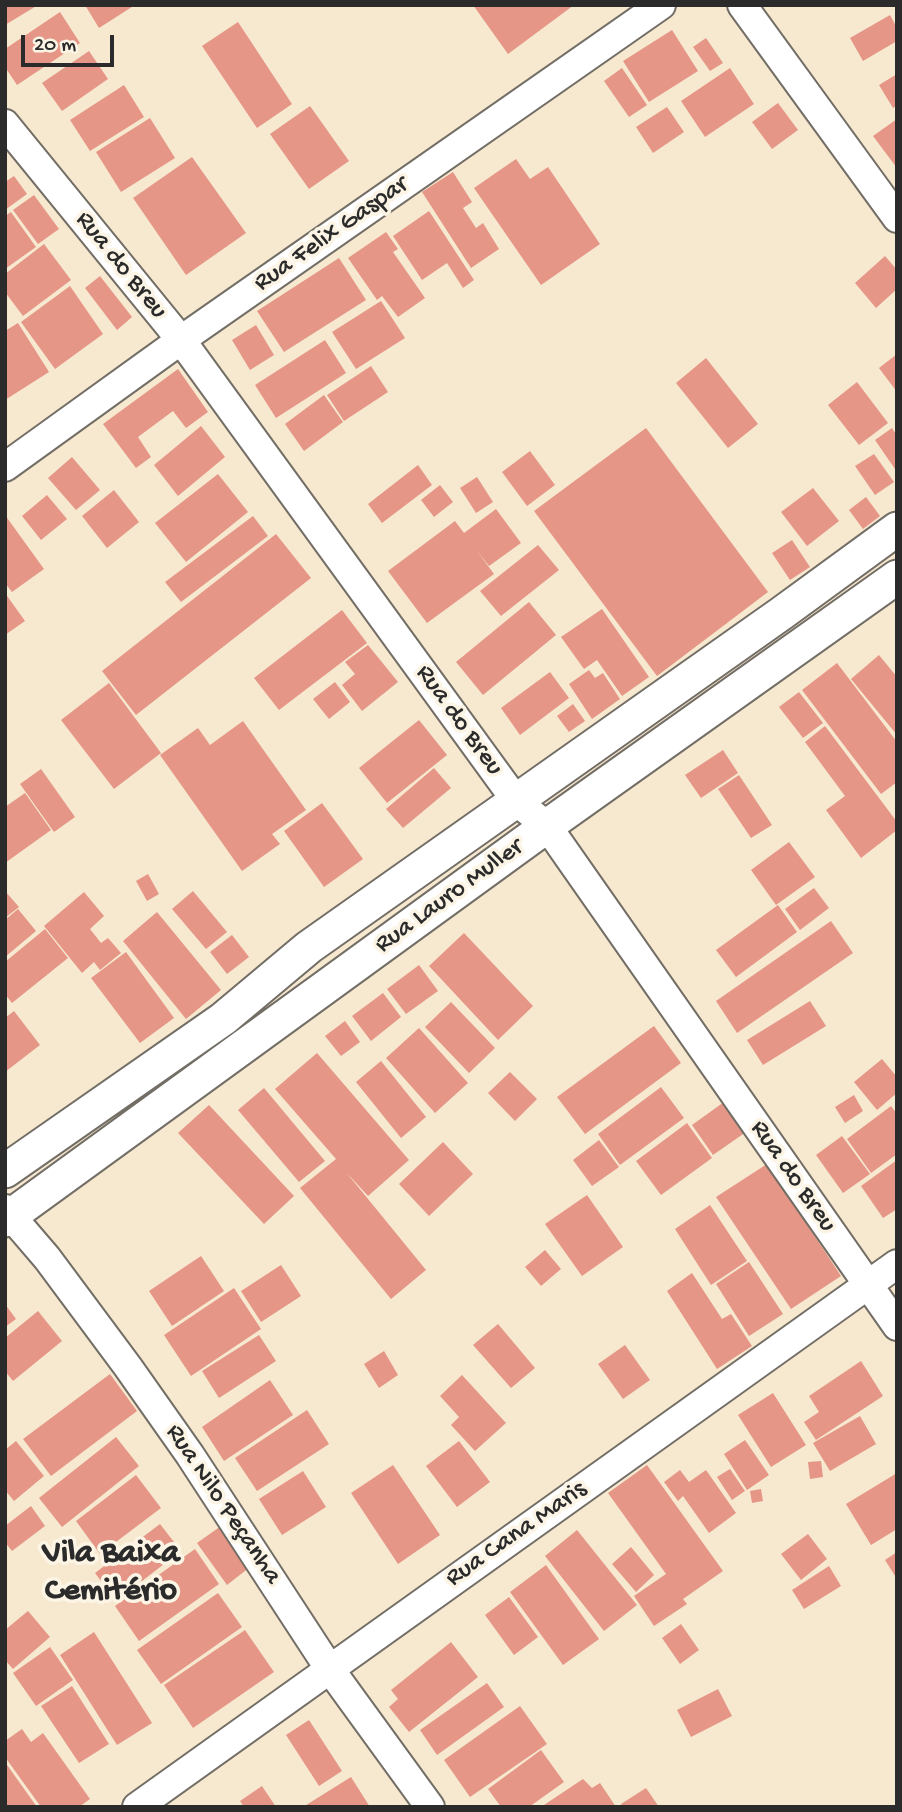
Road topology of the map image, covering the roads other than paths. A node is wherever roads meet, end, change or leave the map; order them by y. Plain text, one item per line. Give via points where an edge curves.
1 (661, 5) edge
2 (742, 5) edge
3 (5, 124) edge
4 (897, 218) edge
5 (181, 340) junction
6 (5, 467) edge
7 (897, 529) edge
8 (897, 577) edge
9 (782, 613) junction
10 (802, 644) junction
11 (517, 802) junction
12 (547, 826) junction
13 (5, 1171) edge
14 (7, 1215) edge
15 (897, 1264) edge
16 (868, 1286) junction
17 (897, 1326) edge
18 (329, 1668) junction
19 (137, 1807) edge
20 (430, 1807) edge

1 - 5 street, Rua Felix Gaspar
2 - 4 street
3 - 5 street, Rua do Breu
5 - 6 street, Rua Felix Gaspar
5 - 11 street, Rua do Breu
7 - 9 street, Rua Lauro Muller
8 - 10 street, Rua Lauro Muller
9 - 10 street
9 - 11 street, Rua Lauro Muller
10 - 12 street, Rua Lauro Muller
11 - 12 street, Rua do Breu
11 - 13 street, Rua Lauro Muller via 309,947 223,1019
12 - 14 street, Rua Lauro Muller
12 - 16 street, Rua do Breu
14 - 18 street, Rua Nilo Peçanha via 47,1258 175,1433
15 - 16 street, Rua Cana Maris
16 - 17 street, Rua do Breu
16 - 18 street, Rua Cana Maris
18 - 19 street, Rua Cana Maris
18 - 20 street, Rua Nilo Peçanha

